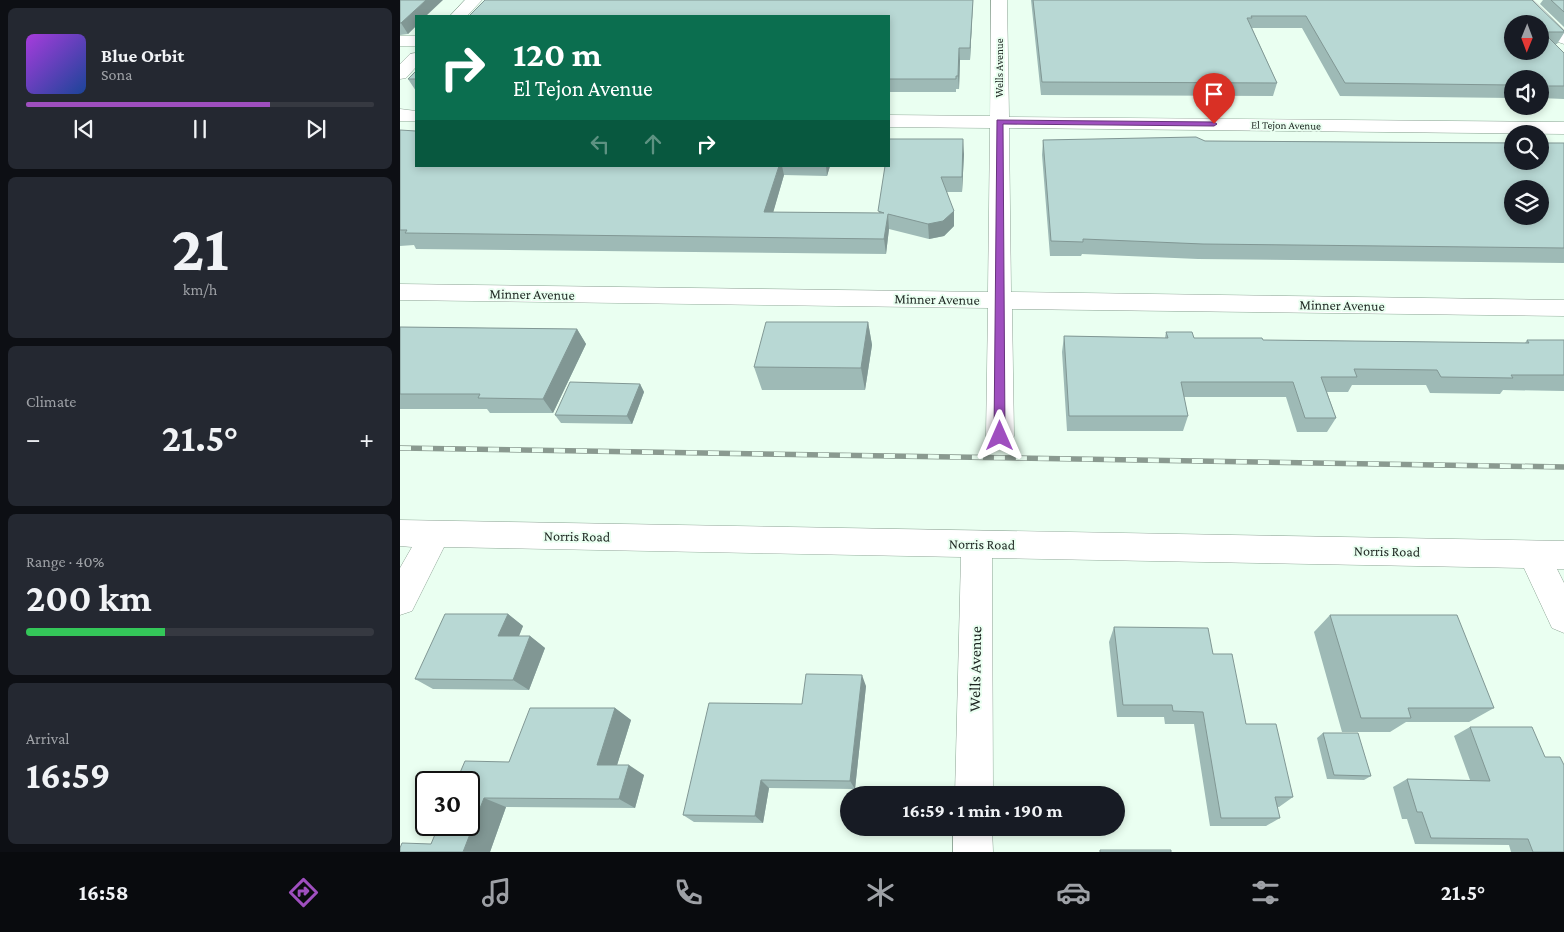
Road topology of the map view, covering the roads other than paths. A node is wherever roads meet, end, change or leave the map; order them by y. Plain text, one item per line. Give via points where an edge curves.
1 (474, 0) edge
2 (999, 0) edge
3 (1524, 0) edge
4 (459, 15) edge
5 (1564, 40) edge
6 (400, 41) edge
7 (415, 41) edge
8 (415, 59) edge
9 (400, 74) edge
10 (400, 116) edge
11 (415, 116) edge
12 (890, 121) edge
13 (999, 122) junction
14 (1564, 128) edge
15 (400, 292) edge
16 (1000, 300) junction
17 (1564, 308) edge
18 (1000, 436) dead end
19 (400, 533) edge
20 (435, 534) junction
21 (976, 544) junction
22 (1533, 554) junction
23 (1564, 554) edge
24 (400, 600) edge
25 (1564, 617) edge
26 (974, 786) edge
27 (973, 836) edge
28 (973, 852) edge

1 - 4 street
2 - 13 street, Wells Avenue
3 - 5 street
6 - 7 street
8 - 9 street
10 - 11 street
12 - 13 street, El Tejon Avenue
13 - 14 street, El Tejon Avenue
13 - 16 street, Wells Avenue
15 - 16 street, Minner Avenue
16 - 17 street, Minner Avenue
16 - 18 street, Wells Avenue
19 - 20 street, Norris Road
20 - 21 street, Norris Road
20 - 24 street
21 - 22 street, Norris Road
21 - 26 street, Wells Avenue
22 - 23 street, Norris Road
22 - 25 street
27 - 28 street

